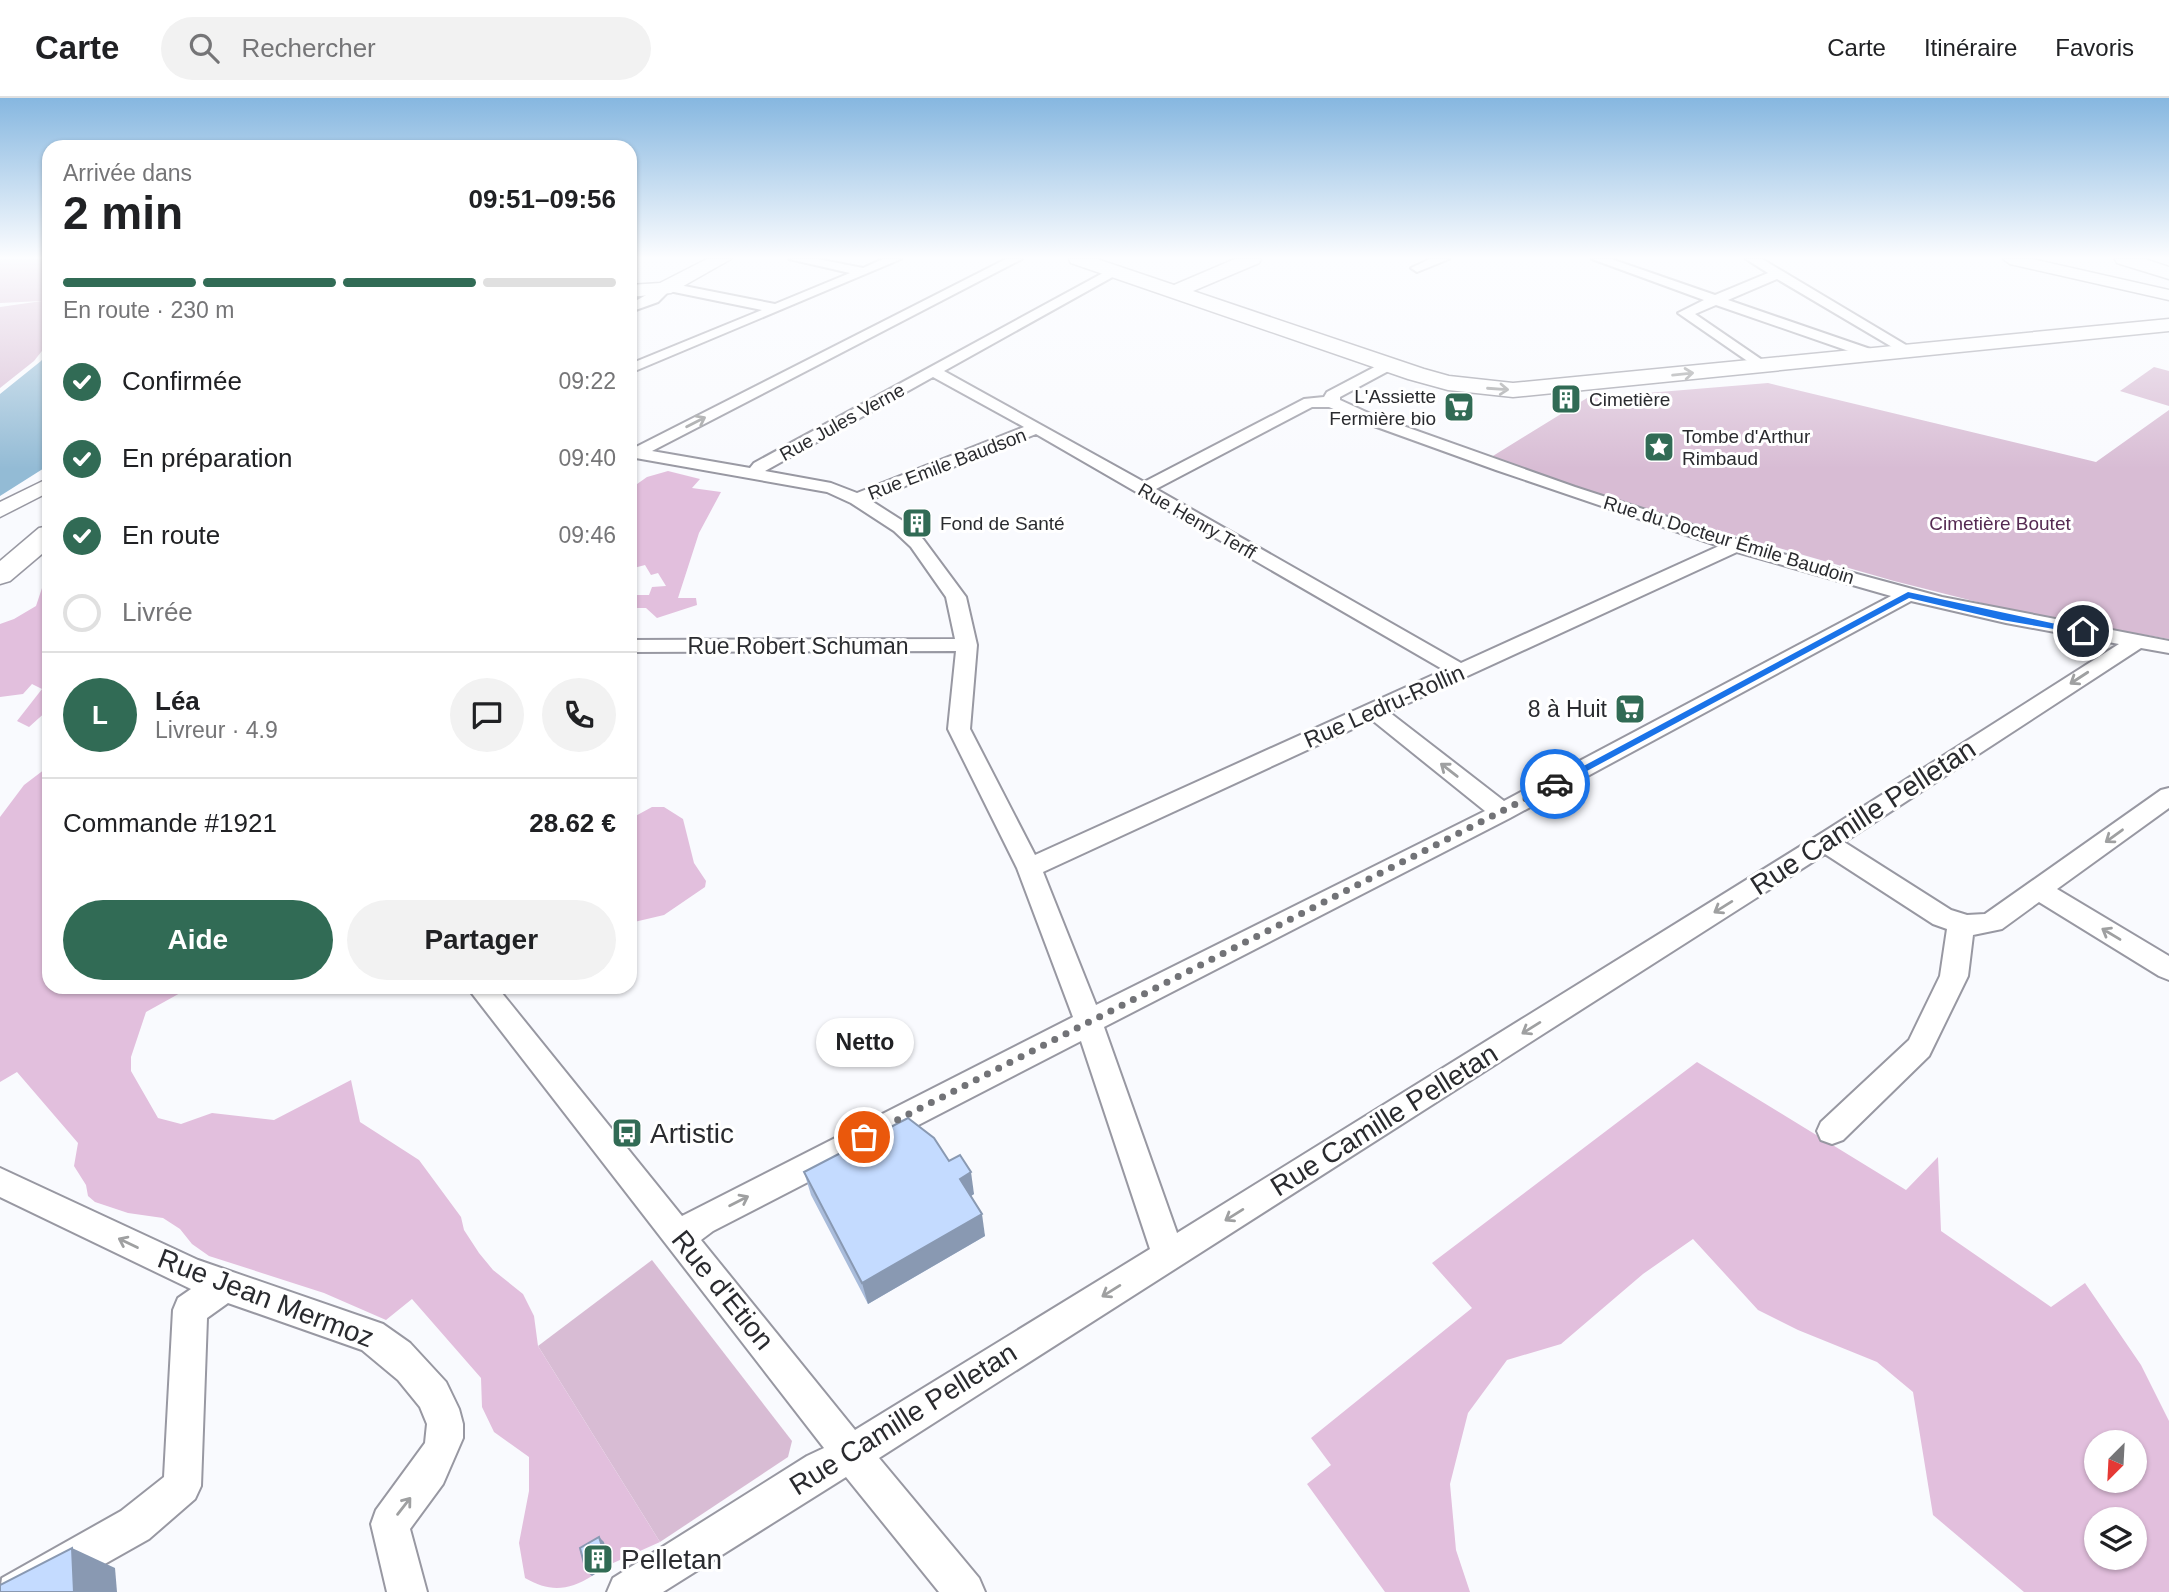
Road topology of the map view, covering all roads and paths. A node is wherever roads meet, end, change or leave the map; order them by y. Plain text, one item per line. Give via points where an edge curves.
1 (727, 329) edge
2 (878, 329) edge
3 (1009, 329) edge
4 (1283, 329) edge
5 (1708, 329) edge
6 (1799, 329) edge
7 (1871, 329) edge
8 (2132, 329) edge
9 (1909, 351) junction
10 (1874, 355) junction
11 (1389, 365) junction
12 (637, 366) edge
13 (1764, 366) junction
14 (932, 371) junction
15 (1332, 402) junction
16 (1037, 428) junction
17 (637, 450) edge
18 (637, 453) edge
19 (755, 473) junction
20 (42, 488) edge
21 (1142, 490) junction
22 (857, 499) junction
23 (42, 503) edge
24 (0, 514) edge
25 (42, 540) edge
26 (1739, 544) junction
27 (42, 561) edge
28 (0, 575) edge
29 (0, 591) edge
30 (1908, 595) junction
31 (2137, 641) junction
32 (967, 645) junction
33 (637, 646) edge
34 (2169, 647) edge
35 (1461, 671) junction
36 (1374, 711) junction
37 (2169, 796) edge
38 (1502, 812) junction
39 (1825, 842) junction
40 (1029, 868) junction
41 (2038, 890) junction
42 (1961, 925) junction
43 (2169, 970) edge
44 (487, 994) edge
45 (1088, 1023) junction
46 (1832, 1131) dead end
47 (0, 1182) edge
48 (680, 1236) junction
49 (1169, 1256) junction
50 (225, 1284) junction
51 (852, 1455) junction
52 (16, 1592) edge
53 (407, 1592) edge
54 (627, 1592) edge
55 (965, 1592) edge

1 - 12 street
17 -> 2 street
3 - 14 street, Rue Jules Verne
4 - 11 main road
5 - 13 street
6 - 10 street
7 - 9 street
8 - 9 main road
9 - 10 main road
10 - 13 main road
11 -> 13 main road via 1448,383 1513,390
11 - 15 street via 1332,395
14 - 16 street, Rue Henry Terff
14 - 19 street, Rue Jules Verne
15 - 21 street via 1309,402
15 - 26 street, Rue du Docteur Émile Baudoin via 1500,467
16 - 21 street, Rue Henry Terff
16 - 22 street, Rue Emile Baudson
18 - 19 street
19 - 22 street via 814,483
20 - 24 street
21 - 35 street, Rue Henry Terff
22 - 32 street via 900,527 937,570 956,597
23 - 24 street
25 - 28 main road
26 - 30 street, Rue du Docteur Émile Baudoin
26 - 35 street, Rue Ledru-Rollin
27 - 29 main road
30 - 31 street, Rue du Docteur Émile Baudoin
30 - 38 street
31 - 34 street, Rue du Docteur Émile Baudoin
31 -> 39 street, Rue Camille Pelletan
32 - 33 street, Rue Robert Schuman
32 - 40 street via 958,729
35 - 36 street, Rue Ledru-Rollin
38 -> 36 street
36 - 40 street, Rue Ledru-Rollin
37 -> 41 street
38 - 45 street
39 - 42 street via 1923,906
39 -> 49 street, Rue Camille Pelletan
40 - 45 street
41 - 42 street via 1993,922
43 -> 41 street
42 - 46 street via 1954,976 1919,1048
44 - 48 street, Rue d'Etion
48 -> 45 street via 702,1220
45 - 49 street
50 -> 47 street, Rue Jean Mermoz via 191,1273
48 - 51 street, Rue d'Etion
49 -> 51 street, Rue Camille Pelletan
50 - 52 street via 190,1310 182,1486 135,1525
53 -> 50 street, Rue Jean Mermoz via 390,1524 423,1483 445,1437 439,1402 402,1357 371,1336
51 - 54 street, Rue Camille Pelletan via 820,1469
51 - 55 street, Rue d'Etion

